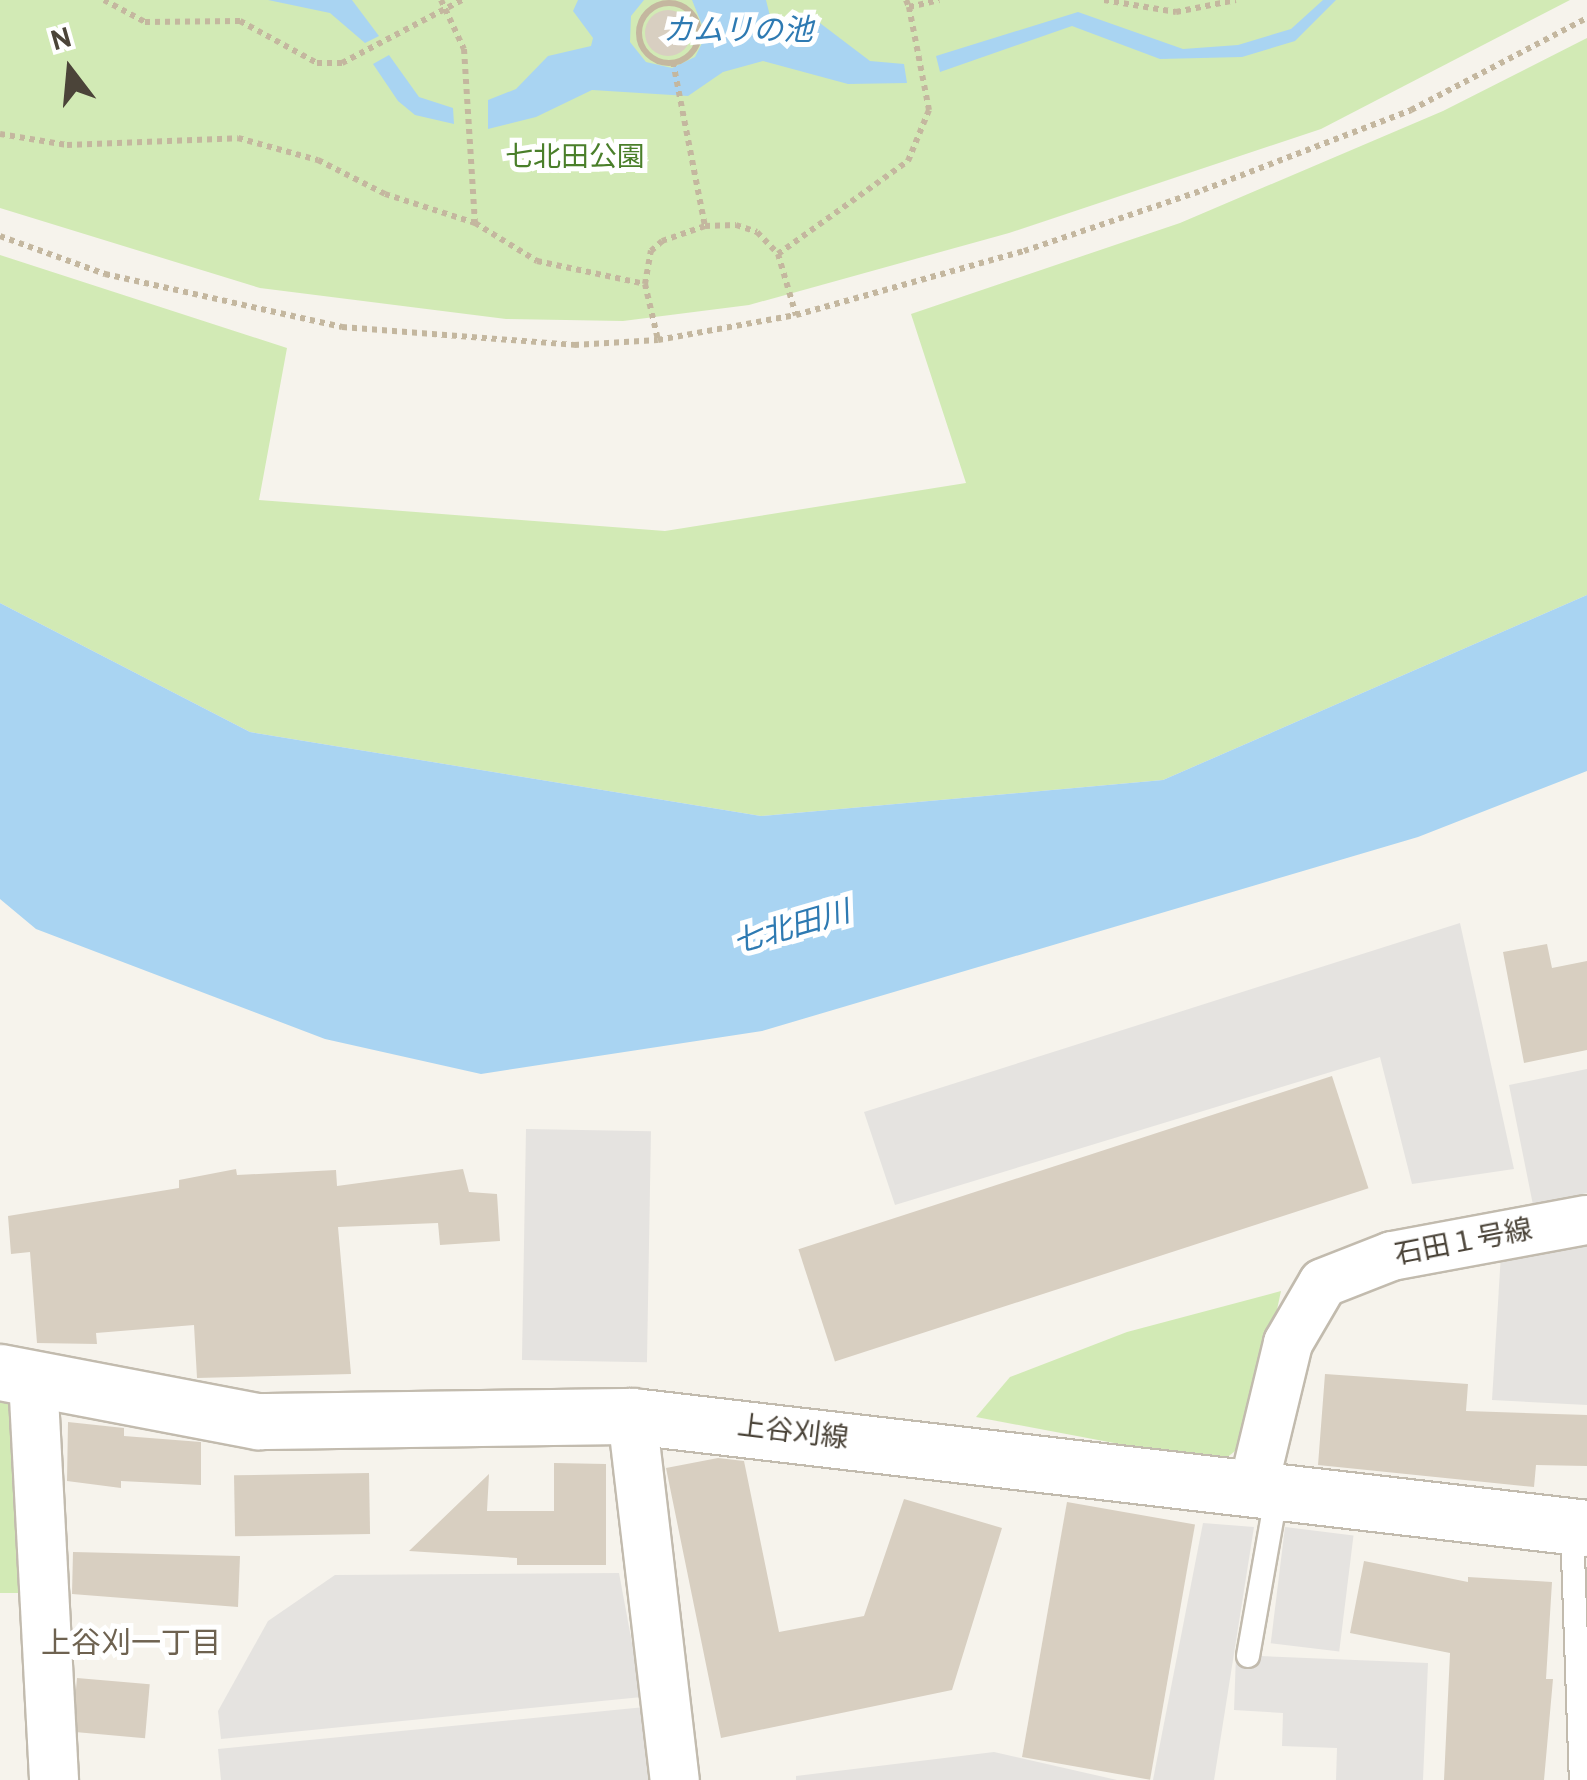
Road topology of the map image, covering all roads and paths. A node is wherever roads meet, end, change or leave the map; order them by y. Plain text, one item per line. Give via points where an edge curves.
1 (104, 0) edge
2 (462, 0) edge
3 (939, 0) edge
4 (1104, 0) edge
5 (1236, 0) edge
6 (660, 2) edge
7 (444, 4) edge
8 (907, 4) edge
9 (1587, 18) edge
10 (673, 64) junction
11 (0, 134) edge
12 (475, 223) junction
13 (705, 226) junction
14 (0, 236) edge
15 (778, 254) junction
16 (646, 284) junction
17 (796, 315) junction
18 (658, 340) junction
19 (1587, 1220) edge
20 (17, 1375) edge
21 (632, 1416) junction
22 (1264, 1490) junction
23 (1580, 1527) edge
24 (1248, 1656) dead end
25 (54, 1780) edge
26 (675, 1780) edge
27 (1581, 1780) edge

1 - 7 path via 144,22 240,21 316,63 342,64
2 - 7 path
3 - 8 path
4 - 5 path via 1176,12
6 - 10 path via 645,15 639,34 646,52
6 - 10 path via 688,10 698,27 696,46
7 - 12 path via 466,66
8 - 15 path via 927,87 924,133 908,161
9 - 17 path via 1411,110 1203,190 1024,252
10 - 13 path
11 - 12 path via 67,145 238,138 318,160 385,194
12 - 16 path via 538,261
13 - 15 path via 757,232
13 - 16 path via 651,251
14 - 18 path via 105,274 342,327 574,344
15 - 17 path
16 - 18 path
17 - 18 path
19 - 22 street, 石田１号線 via 1392,1256 1323,1283 1288,1344
20 - 21 street, 上谷刈線 via 258,1421
20 - 25 street
21 - 22 street, 上谷刈線
21 - 26 street
22 - 23 street, 上谷刈線
22 - 24 lane
23 - 27 lane

